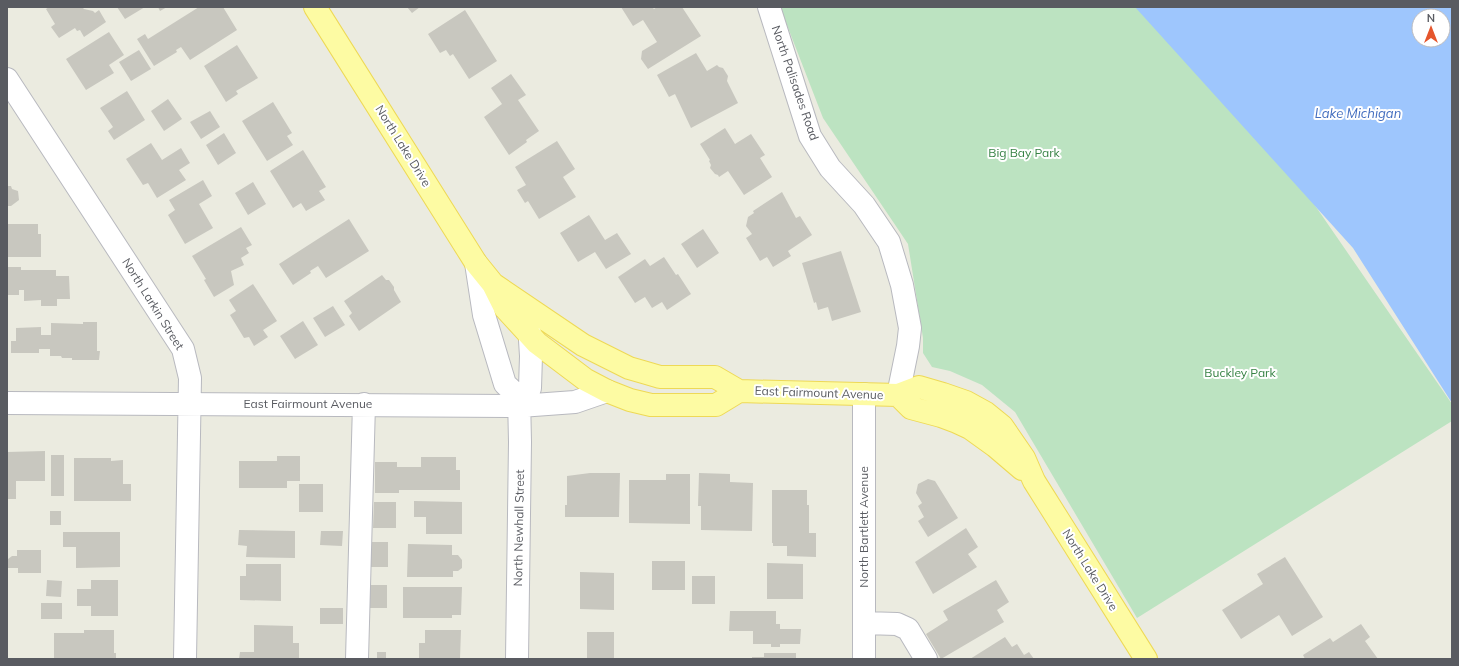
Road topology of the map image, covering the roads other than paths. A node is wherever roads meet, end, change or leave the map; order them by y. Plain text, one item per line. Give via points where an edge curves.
1 (315, 7) edge
2 (769, 7) edge
3 (7, 79) edge
4 (476, 263) junction
5 (493, 284) junction
6 (527, 308) junction
7 (531, 336) junction
8 (660, 377) junction
9 (607, 391) junction
10 (739, 391) junction
11 (864, 394) junction
12 (898, 395) junction
13 (520, 401) junction
14 (7, 403) edge
15 (189, 404) junction
16 (364, 404) junction
17 (651, 405) joint
18 (864, 623) junction
19 (185, 659) edge
20 (357, 659) edge
21 (517, 659) edge
22 (864, 659) edge
23 (926, 659) edge
24 (1146, 659) edge

1 - 4 main road, North Lake Drive
2 - 12 street, North Palisades Road via 810,136 830,168 864,205 889,242 902,285 910,328
3 - 15 street, North Larkin Street via 183,350 190,378
4 - 5 main road, North Lake Drive
4 - 13 street via 484,315 504,384
5 - 6 main road, North Lake Drive
5 - 7 main road, North Lake Drive via 505,308
6 - 7 street
6 - 8 main road, North Lake Drive via 583,345 629,368
7 - 9 main road, North Lake Drive via 586,380
7 - 13 street via 530,388
8 - 9 main road
8 - 10 main road, East Fairmount Avenue via 715,378
9 - 13 street, East Fairmount Avenue via 575,402
9 - 17 main road, North Lake Drive
10 - 11 main road, East Fairmount Avenue
10 - 17 main road, East Fairmount Avenue via 716,405
11 - 12 main road, East Fairmount Avenue
11 - 18 street, North Bartlett Avenue
12 - 24 main road, North Lake Drive via 919,388 943,394 966,402 1002,426
13 - 16 street, East Fairmount Avenue
13 - 21 street, North Newhall Street
14 - 15 street, East Fairmount Avenue
15 - 16 street, East Fairmount Avenue
15 - 19 street, North Larkin Street
16 - 20 street
18 - 22 street, North Bartlett Avenue
18 - 23 street via 897,624 908,629

